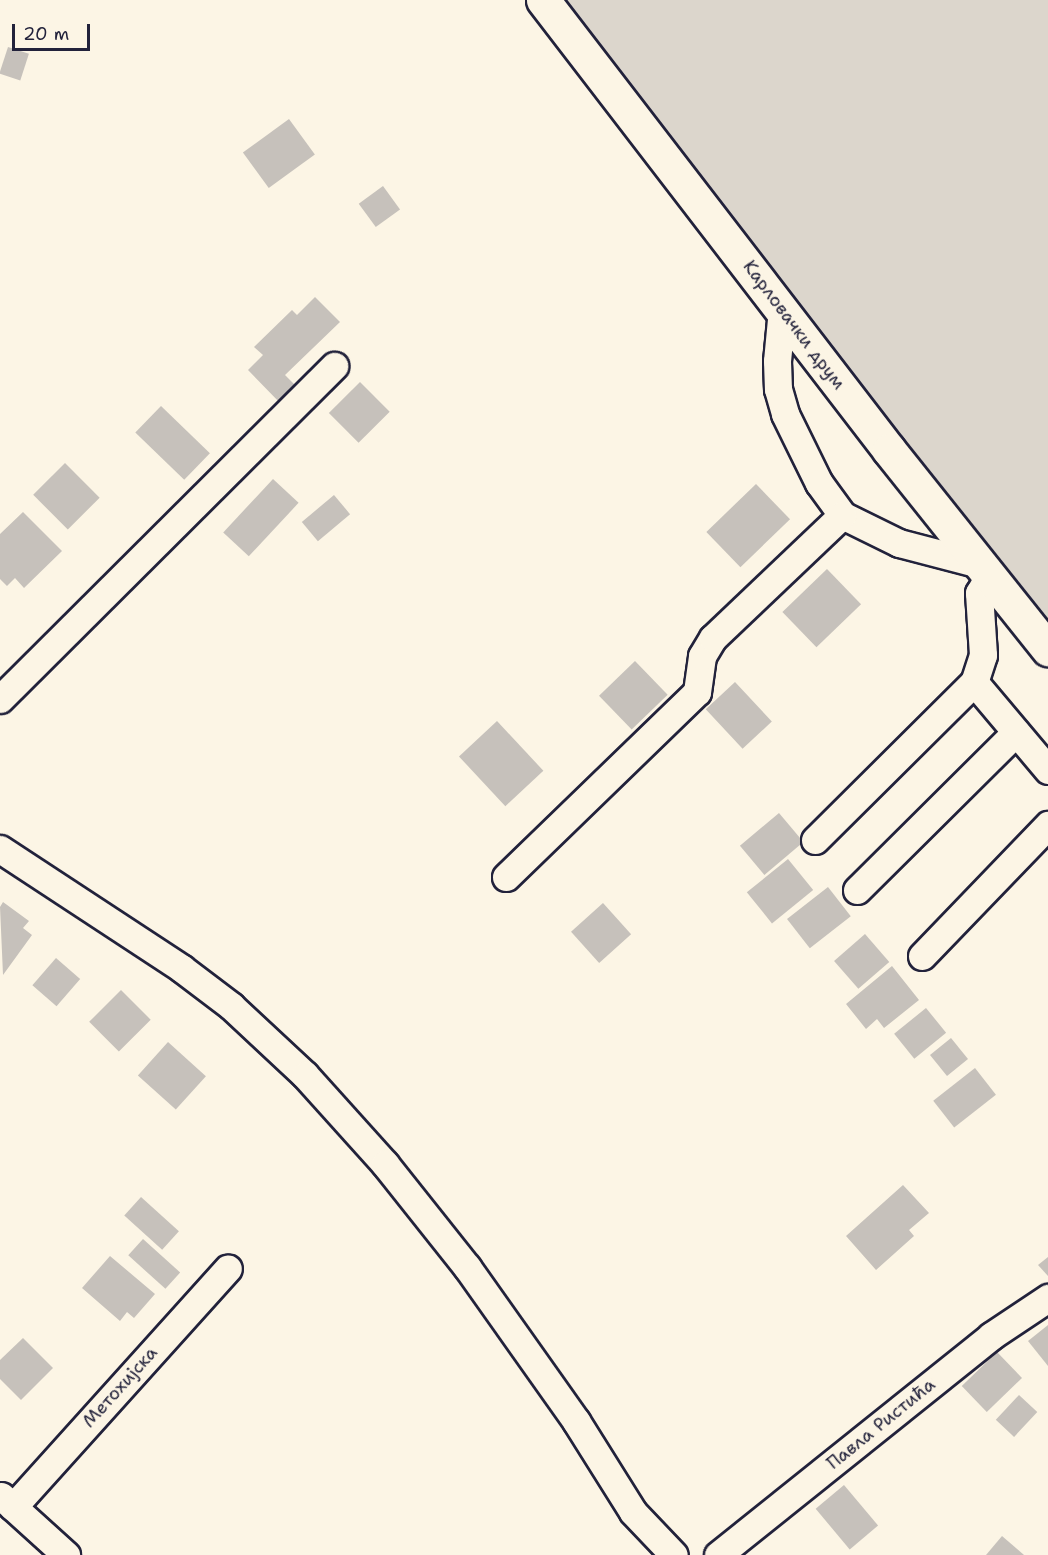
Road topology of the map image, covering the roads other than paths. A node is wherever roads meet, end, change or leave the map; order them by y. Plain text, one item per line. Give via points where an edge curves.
1 (543, 0) edge
2 (782, 309) junction
3 (334, 366) dead end
4 (843, 515) junction
5 (984, 570) junction
6 (1048, 649) edge
7 (974, 682) junction
8 (0, 699) edge
9 (1016, 732) junction
10 (1048, 770) edge
11 (1048, 825) edge
12 (815, 840) dead end
13 (0, 849) edge
14 (506, 877) dead end
15 (857, 890) dead end
16 (922, 956) dead end
17 (228, 1268) dead end
18 (1048, 1298) edge
19 (7, 1501) edge
20 (66, 1555) edge
21 (674, 1555) edge
22 (718, 1555) edge

1 - 2 main road, Карловачки друм
2 - 4 street via 777,361 778,389 785,414 819,483
2 - 5 main road, Карловачки друм
3 - 8 street
4 - 5 street via 899,543
4 - 14 street via 713,638 702,656 697,692
5 - 6 main road, Карловачки друм
5 - 7 street via 979,593 983,655
7 - 9 street
7 - 12 street
9 - 10 street
9 - 15 street
11 - 16 street
13 - 21 street via 181,968 231,1006 305,1075 385,1164 467,1267 576,1421 633,1512
17 - 19 street, Метохијска
18 - 22 street, Павла Ристића via 991,1336
19 - 20 street

